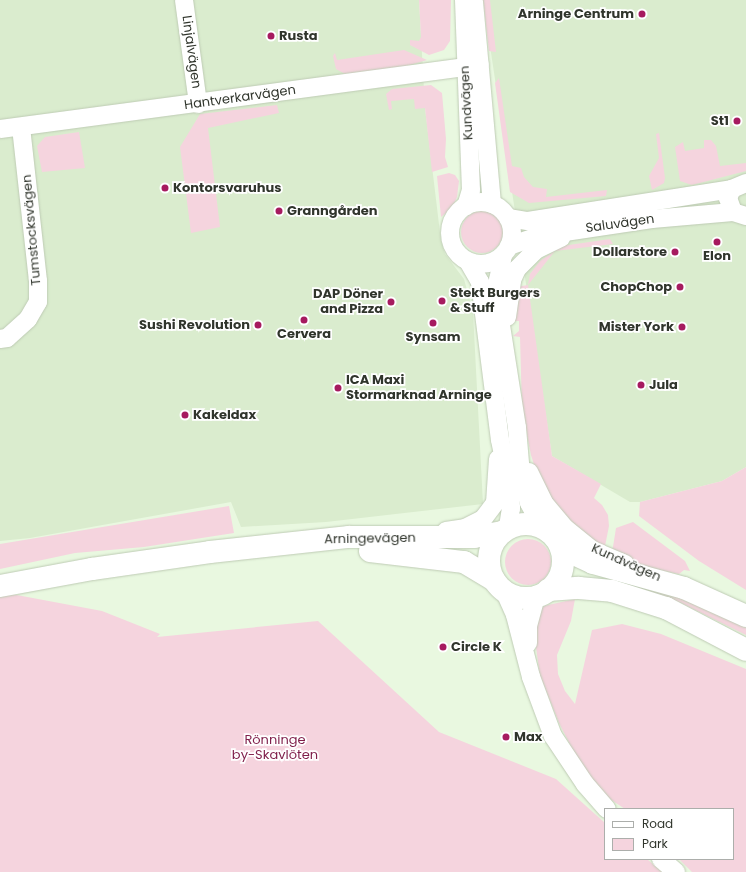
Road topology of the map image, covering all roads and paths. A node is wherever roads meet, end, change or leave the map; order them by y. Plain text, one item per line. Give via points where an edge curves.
1 (184, 0) edge
2 (464, 0) edge
3 (474, 0) edge
4 (472, 67) junction
5 (198, 104) junction
6 (21, 127) junction
7 (0, 130) edge
8 (739, 186) edge
9 (492, 204) junction
10 (466, 206) junction
11 (740, 214) edge
12 (508, 218) junction
13 (586, 229) junction
14 (506, 251) junction
15 (470, 263) junction
16 (0, 339) edge
17 (505, 348) junction
18 (500, 440) junction
19 (520, 454) junction
20 (542, 527) junction
21 (505, 530) junction
22 (412, 538) junction
23 (561, 548) junction
24 (238, 549) junction
25 (499, 585) junction
26 (0, 586) edge
27 (684, 588) junction
28 (542, 593) junction
29 (746, 616) edge
30 (746, 650) edge
31 (529, 660) junction
32 (606, 808) edge
33 (662, 860) edge
34 (676, 872) edge

1 - 5 street, Linjalvägen
2 - 4 street, Kundvägen
3 - 4 street, Kundvägen
4 - 5 street, Hantverkarvägen
4 - 9 street, Kundvägen
4 - 10 street, Kundvägen via 471,190
5 - 6 street, Hantverkarvägen
6 - 7 street, Hantverkarvägen
6 - 16 street, Tumstocksvägen via 38,281 38,302 28,319 7,338
8 - 11 street, Saluvägen via 728,203
8 - 12 street, Saluvägen via 528,220
9 - 10 street via 480,202
9 - 12 street
10 - 15 street via 454,217 449,232 453,248
11 - 13 street, Saluvägen via 652,219
12 - 14 street via 512,236
13 - 14 street, Saluvägen via 538,236
13 - 17 street, Kundvägen via 554,240 536,250 518,269 512,280
14 - 15 street via 487,264
14 - 17 street, Kundvägen via 498,280 497,300
15 - 18 street via 480,282
17 - 19 street, Kundvägen
18 - 21 street via 512,508
18 - 22 street via 495,503 484,519 465,528
19 - 20 street, Kundvägen via 521,475 529,503
19 - 27 street, Kundvägen via 544,503 556,520 573,536 592,550
20 - 21 main road via 519,524
20 - 23 main road via 554,536
21 - 22 main road, Arningevägen via 474,537
21 - 25 main road via 494,542 489,554 489,567
22 - 24 main road, Arningevägen via 349,537
23 - 27 main road via 593,563
23 - 28 main road via 561,571
24 - 25 main road, Arningevägen via 350,549 406,554 464,562
24 - 26 main road, Arningevägen via 92,569
25 - 28 main road via 519,597
25 - 31 street via 516,615
27 - 29 main road
28 - 30 main road via 579,588 612,591 666,608
28 - 31 street via 528,626
31 - 32 street via 531,677 554,736 584,784
33 - 34 street

